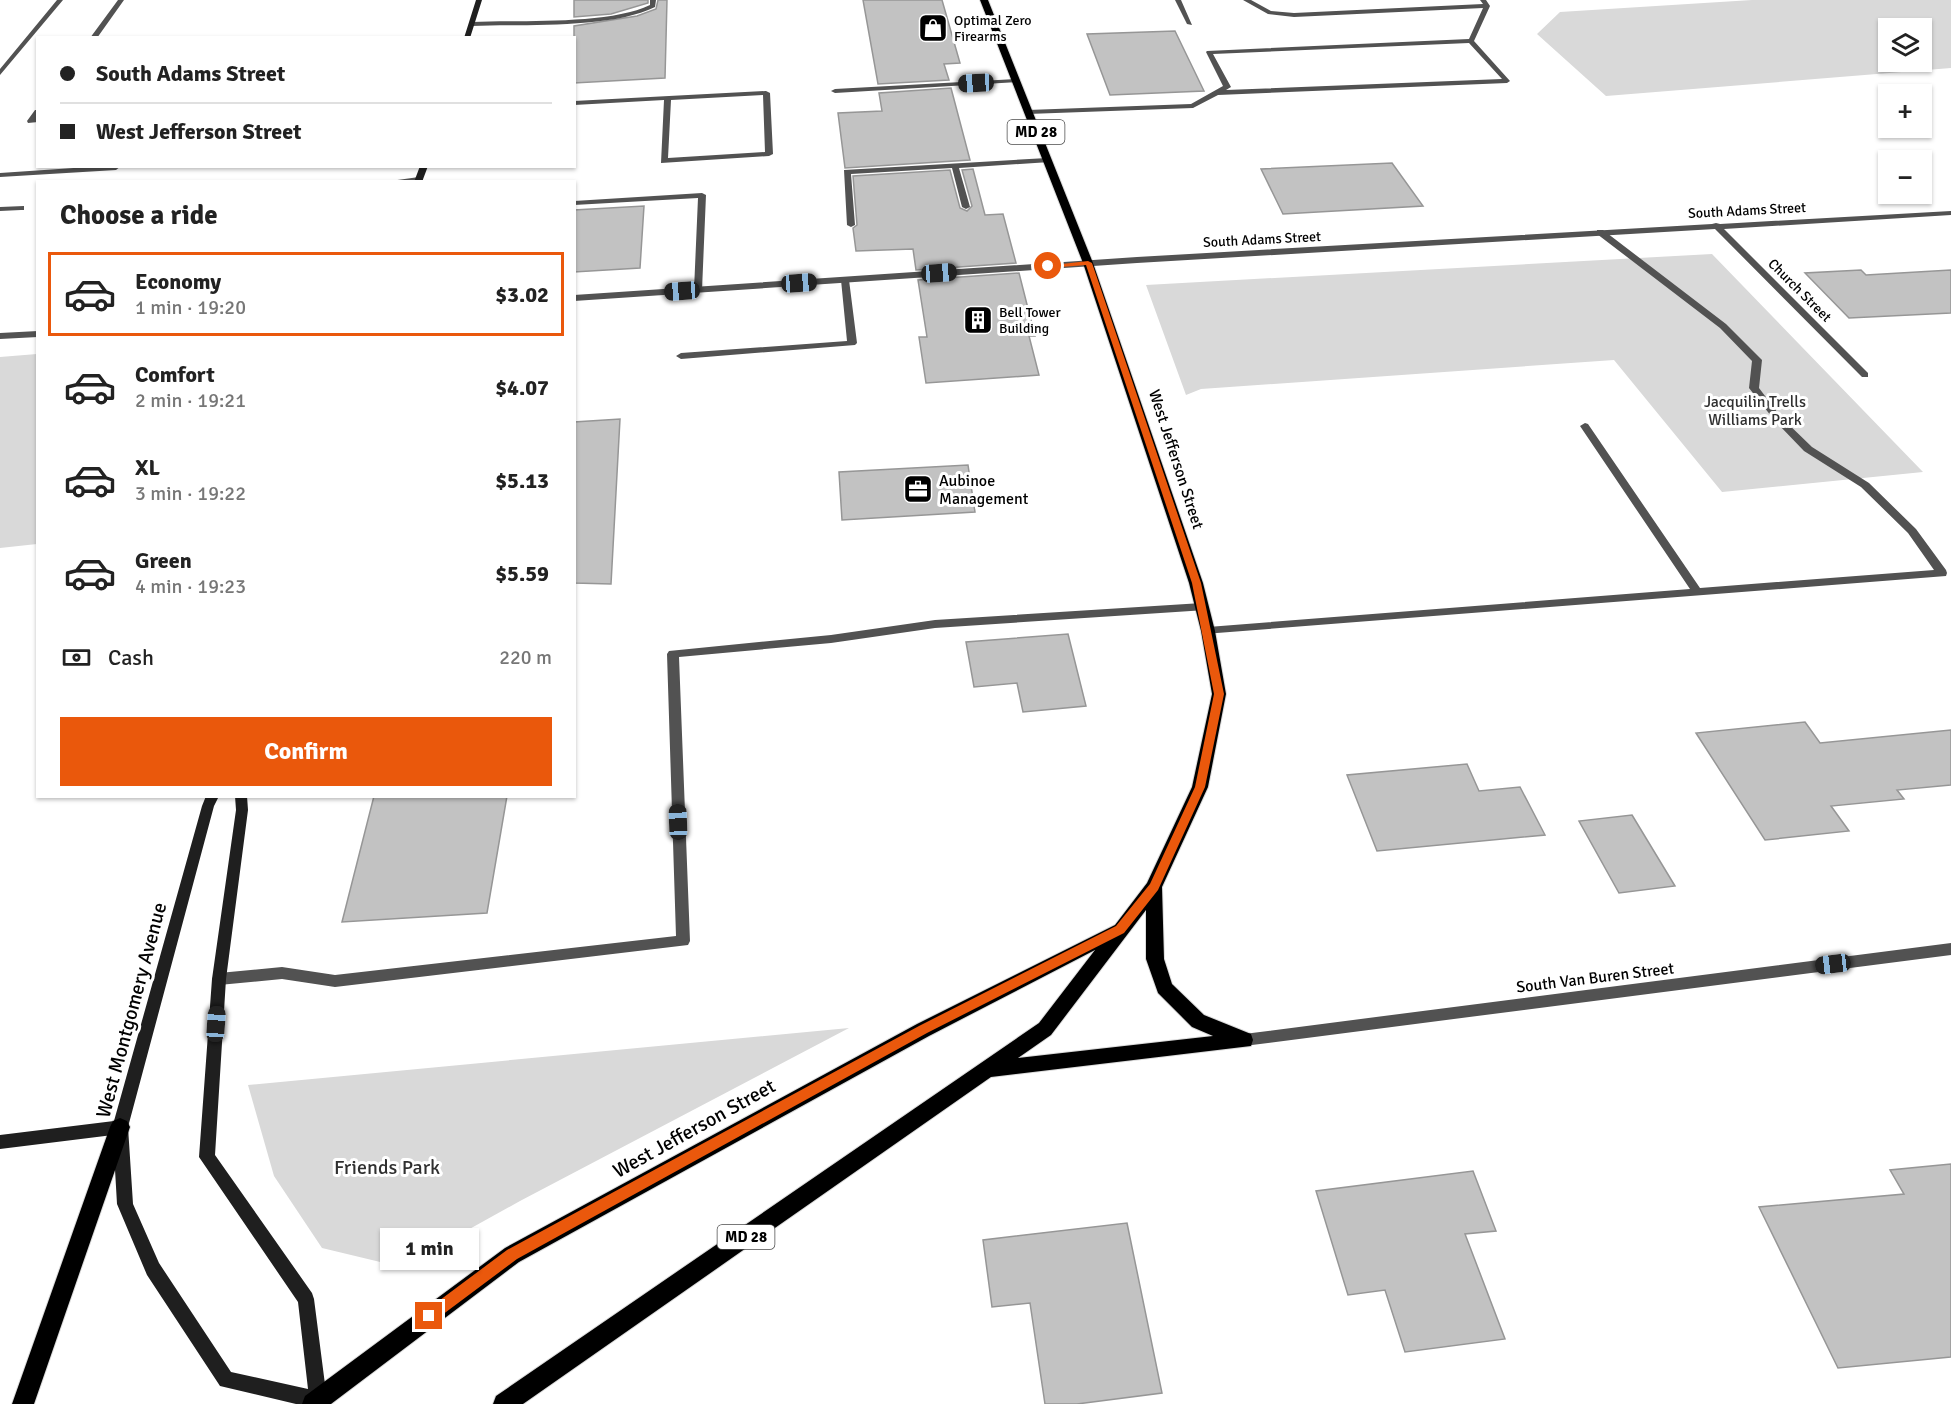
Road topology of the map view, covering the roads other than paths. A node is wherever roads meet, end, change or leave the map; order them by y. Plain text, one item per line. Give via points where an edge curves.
1 (60, 0) edge
2 (121, 0) edge
3 (480, 0) edge
4 (653, 0) edge
5 (984, 0) edge
6 (1178, 0) edge
7 (1246, 0) edge
8 (1485, 3) edge
9 (472, 24) junction
10 (1190, 24) dead end
11 (94, 36) edge
12 (468, 36) edge
13 (1471, 41) junction
14 (0, 73) edge
15 (1016, 81) junction
16 (835, 91) dead end
17 (1216, 93) junction
18 (668, 98) junction
19 (576, 103) edge
20 (1028, 112) junction
21 (1047, 160) junction
22 (955, 166) junction
23 (116, 168) edge
24 (0, 175) edge
25 (576, 203) edge
26 (966, 207) dead end
27 (21, 208) dead end
28 (0, 209) edge
29 (1951, 213) edge
30 (851, 225) dead end
31 (1716, 225) junction
32 (1600, 232) junction
33 (1088, 263) junction
34 (845, 280) junction
35 (698, 290) junction
36 (576, 298) edge
37 (36, 334) edge
38 (0, 336) edge
39 (681, 356) dead end
40 (1865, 375) dead end
41 (1585, 426) dead end
42 (1697, 592) junction
43 (1202, 607) junction
44 (1208, 631) junction
45 (212, 798) edge
46 (241, 798) edge
47 (1154, 886) junction
48 (1120, 930) junction
49 (1951, 949) edge
50 (219, 979) junction
51 (1244, 1040) junction
52 (988, 1070) junction
53 (120, 1127) junction
54 (0, 1142) edge
55 (317, 1403) edge
56 (23, 1404) edge
57 (504, 1404) edge

1 - 14 street
2 - 11 street
3 - 9 street
4 - 9 street via 648,11 621,17
5 - 15 main road, West Jefferson Street / MD 28
6 - 10 street
7 - 8 street via 1270,13 1294,15
8 - 13 street
9 - 12 street
13 - 17 street via 1209,52 1227,87
13 - 17 street via 1507,81
15 - 16 street
15 - 20 main road, West Jefferson Street / MD 28
17 - 20 street via 1193,106
18 - 18 street via 664,160 769,154 766,93
18 - 19 street
20 - 21 main road, West Jefferson Street / MD 28
21 - 22 street
21 - 33 main road, West Jefferson Street / MD 28
22 - 26 street
22 - 30 street via 847,172
23 - 24 street
25 - 35 street via 702,195
27 - 28 street
29 - 31 street, South Adams Street
31 - 32 street, South Adams Street
31 - 40 street, Church Street
32 - 33 street, South Adams Street
32 - 42 street via 1723,326 1757,360 1754,388 1778,420 1808,449 1865,485 1911,531 1942,573
33 - 34 street, South Adams Street
33 - 43 main road, West Jefferson Street / MD 28
34 - 35 street, South Adams Street
34 - 39 street via 852,343
35 - 36 street, South Adams Street
37 - 38 street
41 - 42 street
42 - 44 street
43 - 44 main road, West Jefferson Street / MD 28
43 - 50 street via 935,624 831,639 673,654 683,941 335,981 282,973
44 - 47 main road, West Jefferson Street / MD 28 via 1219,694 1200,787
45 - 53 street, West Montgomery Avenue
46 - 50 street
47 - 48 main road, West Jefferson Street / MD 28
47 - 51 main road via 1155,959 1164,988 1198,1021
48 - 52 main road, West Jefferson Street / MD 28 via 1045,1029
48 - 55 main road, West Jefferson Street / MD 28 via 923,1030 512,1255
49 - 51 street, South Van Buren Street
50 - 55 street via 207,1157 306,1299
51 - 52 main road
52 - 57 main road, West Jefferson Street / MD 28
53 - 54 street
53 - 55 street, West Montgomery Avenue via 125,1204 153,1269 226,1380
53 - 56 main road

